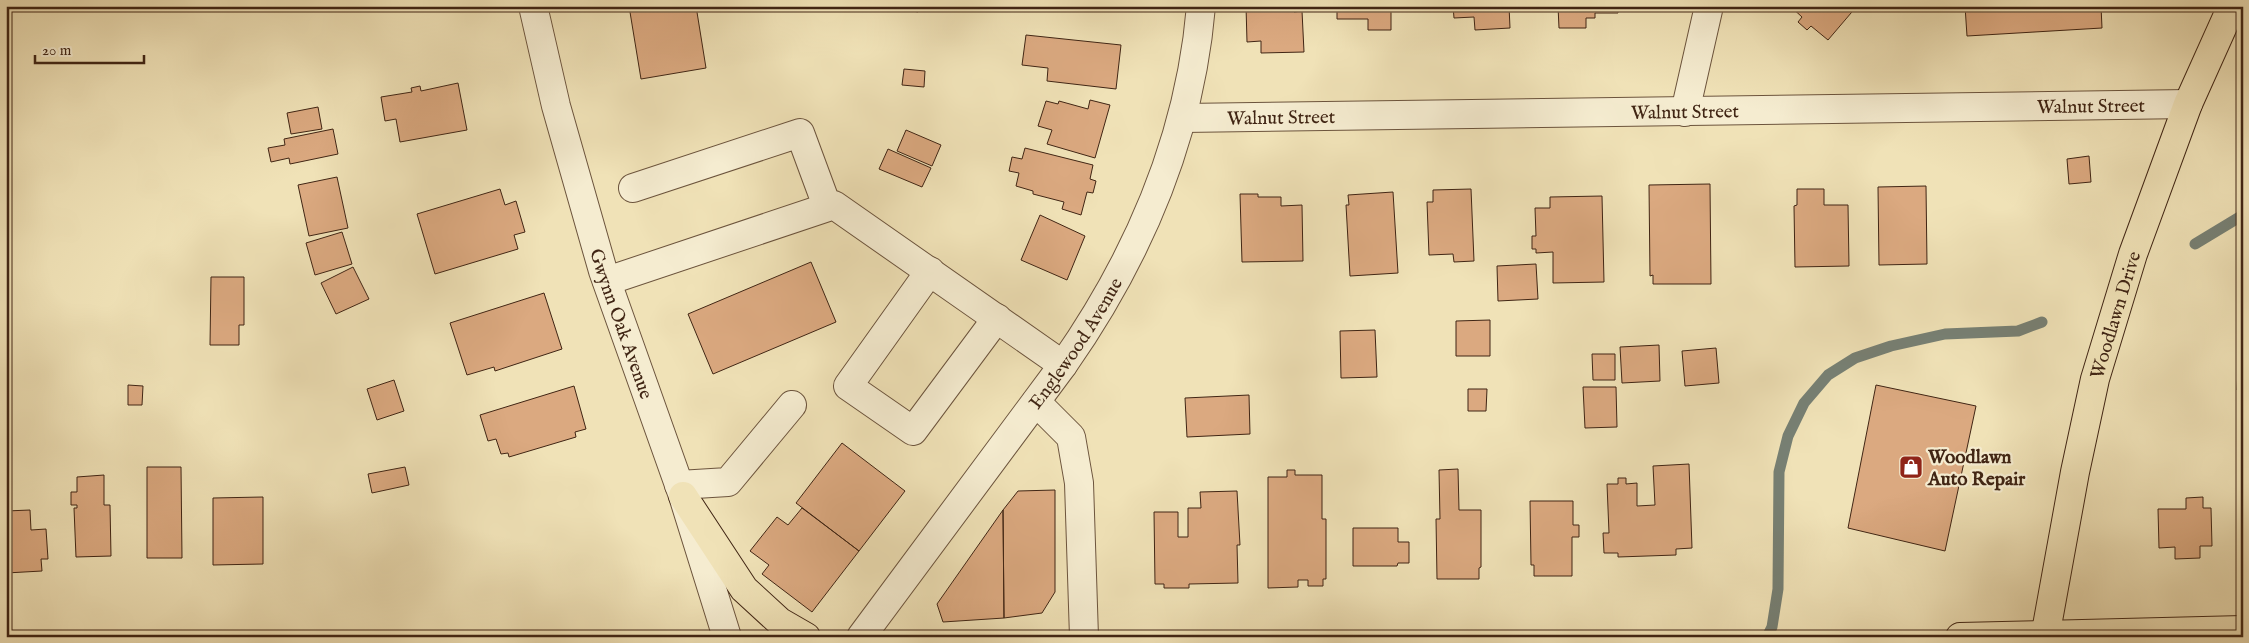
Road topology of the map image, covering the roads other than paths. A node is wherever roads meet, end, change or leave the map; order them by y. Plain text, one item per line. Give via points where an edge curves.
1 (533, 6) edge
2 (1201, 6) edge
3 (1709, 6) edge
4 (2232, 6) edge
5 (2188, 104) junction
6 (1686, 112) junction
7 (1183, 118) junction
8 (634, 188) dead end
9 (827, 206) junction
10 (930, 271) junction
11 (607, 281) junction
12 (996, 318) junction
13 (1064, 365) junction
14 (1036, 402) junction
15 (792, 405) dead end
16 (681, 490) junction
17 (2243, 630) edge
18 (2045, 635) edge
19 (727, 637) edge
20 (806, 637) edge
21 (861, 637) edge
22 (1084, 637) edge
23 (1960, 637) edge

1 - 11 street, Gwynn Oak Avenue via 556,106
2 - 7 street, Englewood Avenue
3 - 6 street
4 - 5 main road, Woodlawn Drive
5 - 6 street, Walnut Street
5 - 18 main road, Woodlawn Drive via 2133,254 2095,380
6 - 7 street, Walnut Street
7 - 13 street, Englewood Avenue via 1129,259
8 - 9 street via 800,133
9 - 10 street via 834,205
9 - 11 street
10 - 12 street
10 - 12 street via 848,386 913,431
11 - 16 street, Gwynn Oak Avenue
12 - 13 street
13 - 14 street, Englewood Avenue
14 - 21 street, Englewood Avenue
14 - 22 street via 1072,437 1079,483
15 - 16 street via 728,482
16 - 19 street, Gwynn Oak Avenue
16 - 20 main road via 744,589 780,622
17 - 18 main road
18 - 23 main road

